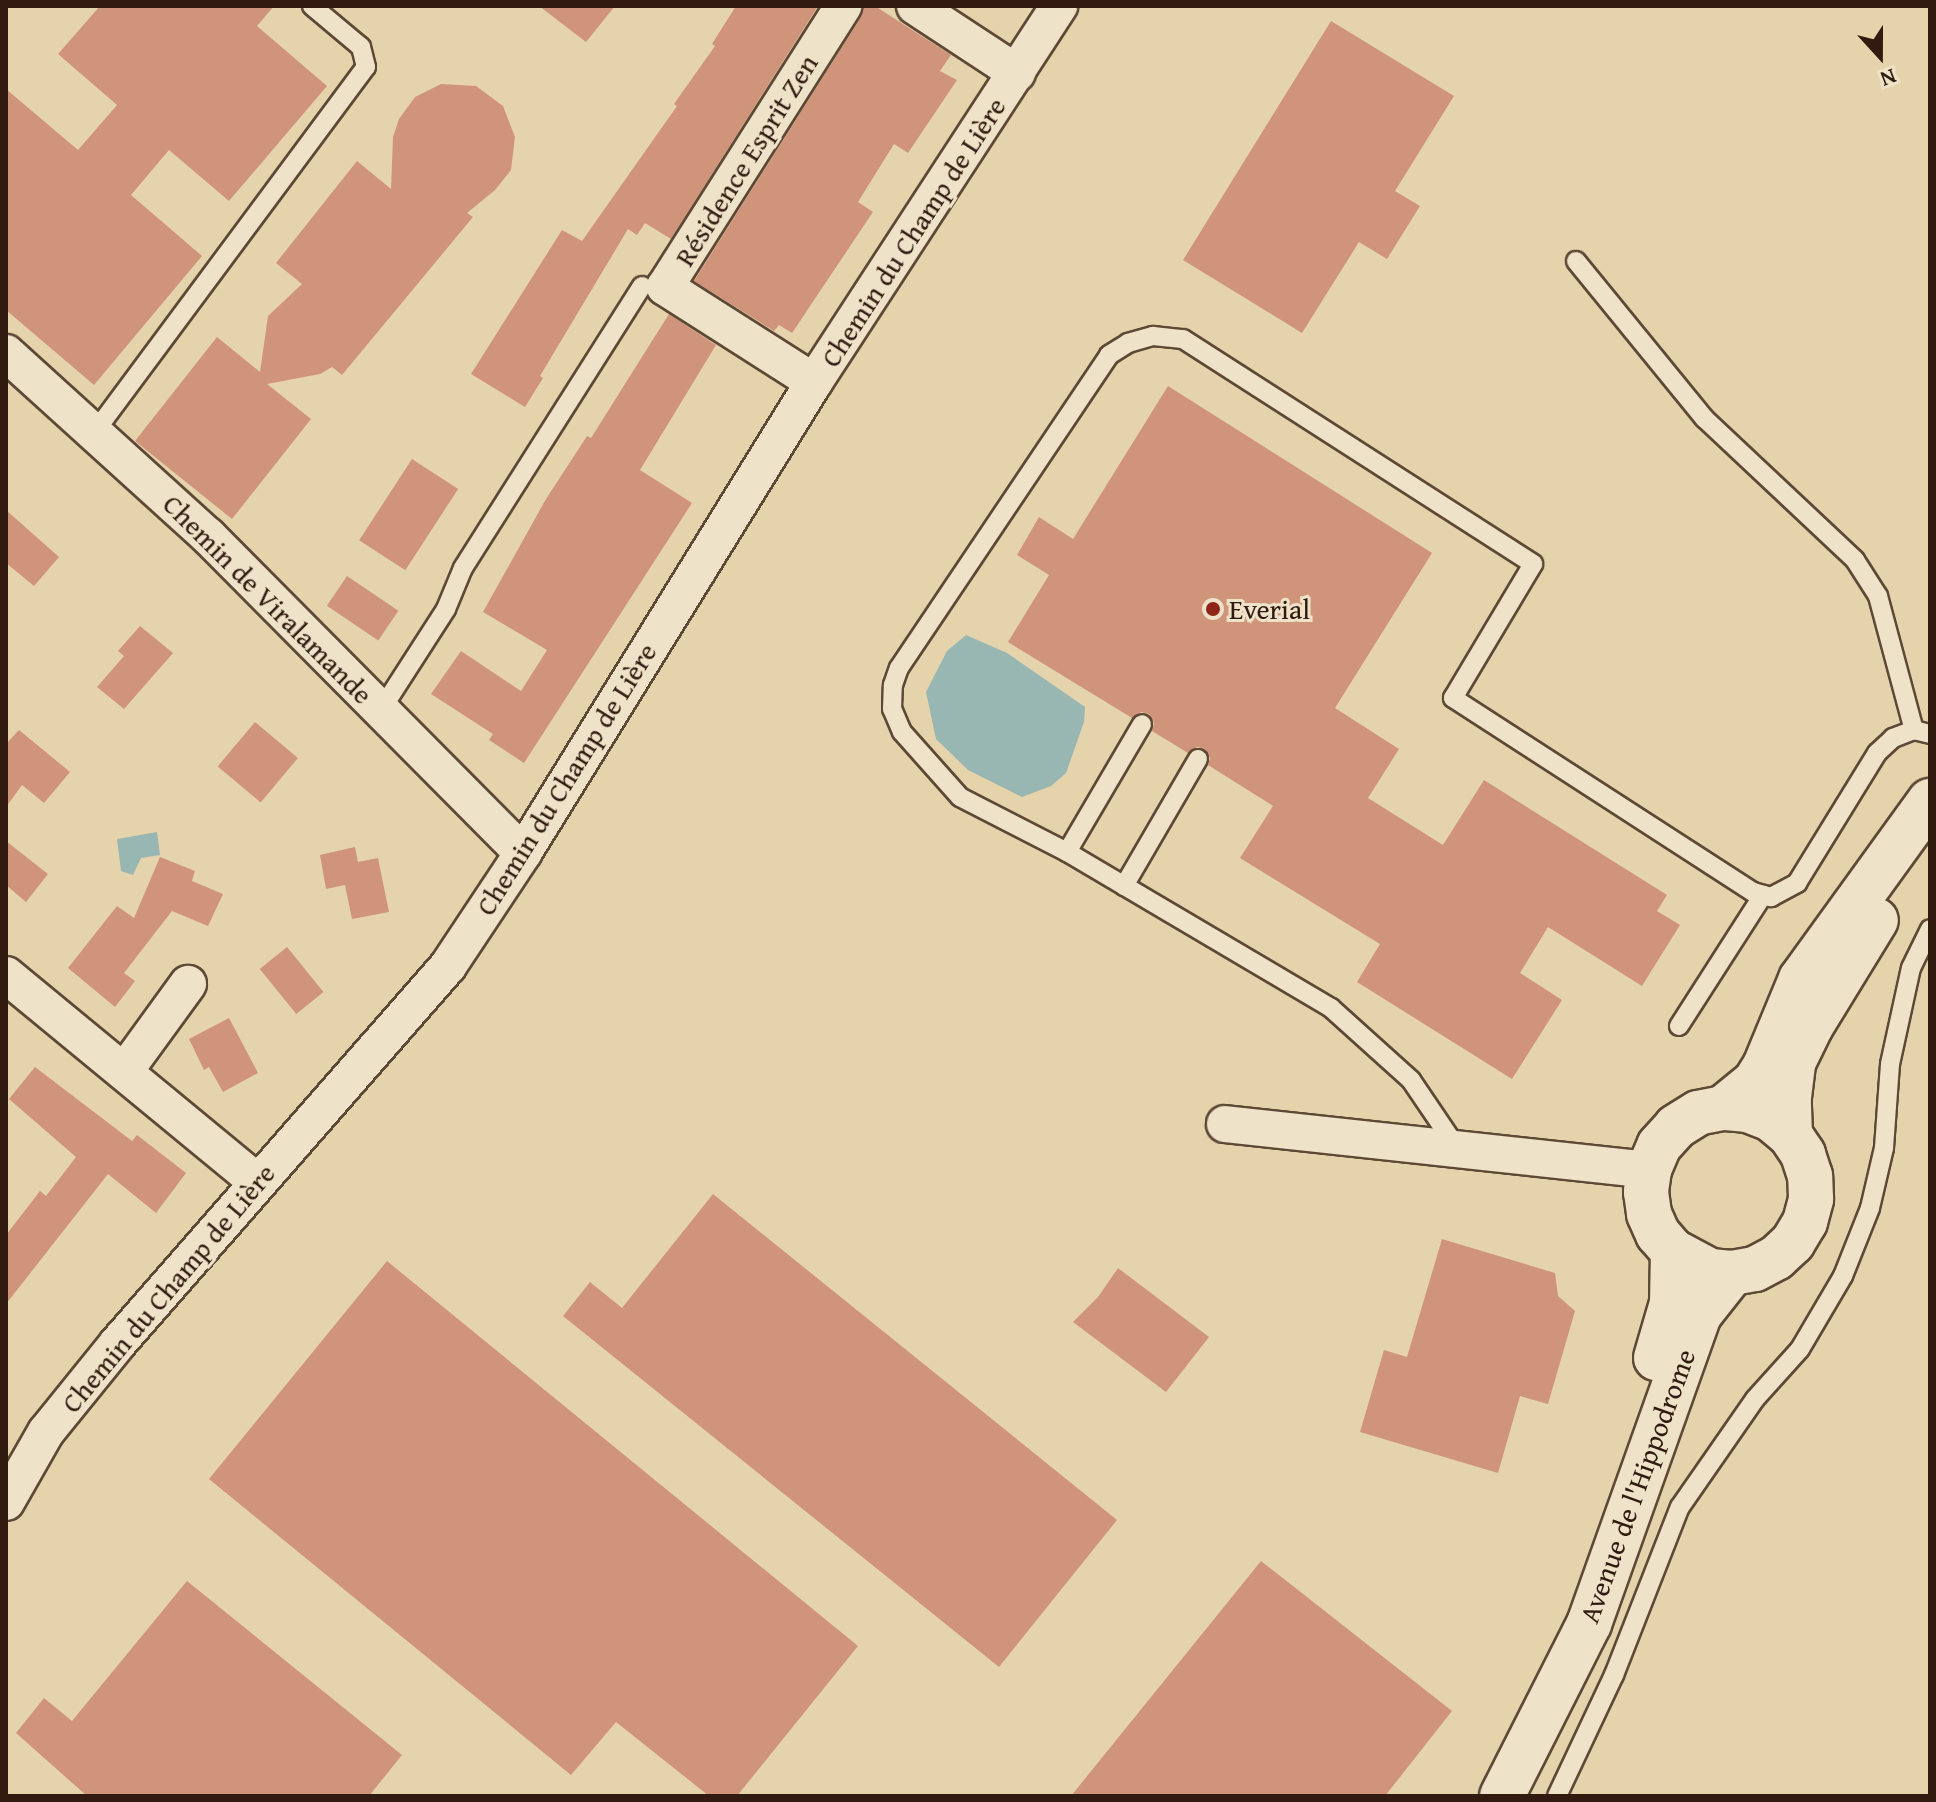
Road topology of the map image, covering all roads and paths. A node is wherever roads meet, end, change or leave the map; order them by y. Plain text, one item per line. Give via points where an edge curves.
1 (312, 6) edge
2 (843, 6) edge
3 (915, 6) edge
4 (1059, 6) edge
5 (1017, 73) junction
6 (1576, 261) dead end
7 (642, 286) dead end
8 (6, 353) edge
9 (814, 382) junction
10 (94, 433) junction
11 (381, 710) junction
12 (1142, 724) dead end
13 (1922, 732) edge
14 (1198, 759) dead end
15 (1930, 801) edge
16 (1930, 835) edge
17 (1067, 852) junction
18 (523, 853) junction
19 (1124, 886) junction
20 (1763, 895) junction
21 (1930, 929) edge
22 (6, 975) edge
23 (188, 984) dead end
24 (1679, 1026) dead end
25 (124, 1072) junction
26 (1723, 1108) junction
27 (1225, 1124) dead end
28 (1790, 1135) junction
29 (1457, 1148) junction
30 (1649, 1170) junction
31 (257, 1182) junction
32 (1673, 1251) junction
33 (1732, 1273) junction
34 (6, 1502) edge
35 (1547, 1703) junction
36 (1502, 1796) edge
37 (1557, 1796) edge

1 - 10 lane via 361,47 366,67
2 - 9 street, Résidence Esprit Zen via 665,287
3 - 5 street
4 - 5 street, Chemin du Champ de Lière
5 - 9 street, Chemin du Champ de Lière
6 - 13 lane via 1704,418 1855,560 1878,596
7 - 11 lane via 463,568 446,609
8 - 10 street, Chemin de Viralamande
9 - 18 street, Chemin du Champ de Lière
10 - 11 street, Chemin de Viralamande via 208,536
11 - 18 street, Chemin de Viralamande
12 - 17 lane
13 - 20 lane via 1893,738 1877,753 1797,883 1771,897
14 - 19 lane
15 - 26 main road via 1801,979 1755,1082
16 - 28 main road via 1793,1063
17 - 19 lane
17 - 20 lane via 960,797 902,732 892,709 893,685 899,668 1109,355 1153,336 1183,339 1533,564 1453,698
18 - 31 street, Chemin du Champ de Lière via 448,966
19 - 29 lane via 1331,1008 1411,1080
20 - 24 lane
21 - 37 lane, Avenue de l'Hippodrome via 1911,968 1890,1064 1884,1148 1870,1208 1843,1276 1800,1349 1755,1399 1680,1507 1614,1675
22 - 25 street
23 - 25 street
25 - 31 street
26 - 28 main road via 1771,1119
26 - 30 main road via 1698,1113 1676,1127 1659,1146
27 - 29 street
28 - 33 main road via 1810,1176 1805,1222 1776,1258
29 - 30 street
30 - 32 main road via 1649,1214
31 - 34 street, Chemin du Champ de Lière via 46,1432
32 - 33 main road via 1710,1271
32 - 35 main road, Avenue de l'Hippodrome via 1672,1303 1574,1599
33 - 35 main road, Avenue de l'Hippodrome via 1699,1315 1589,1624
35 - 36 main road, Avenue de l'Hippodrome

